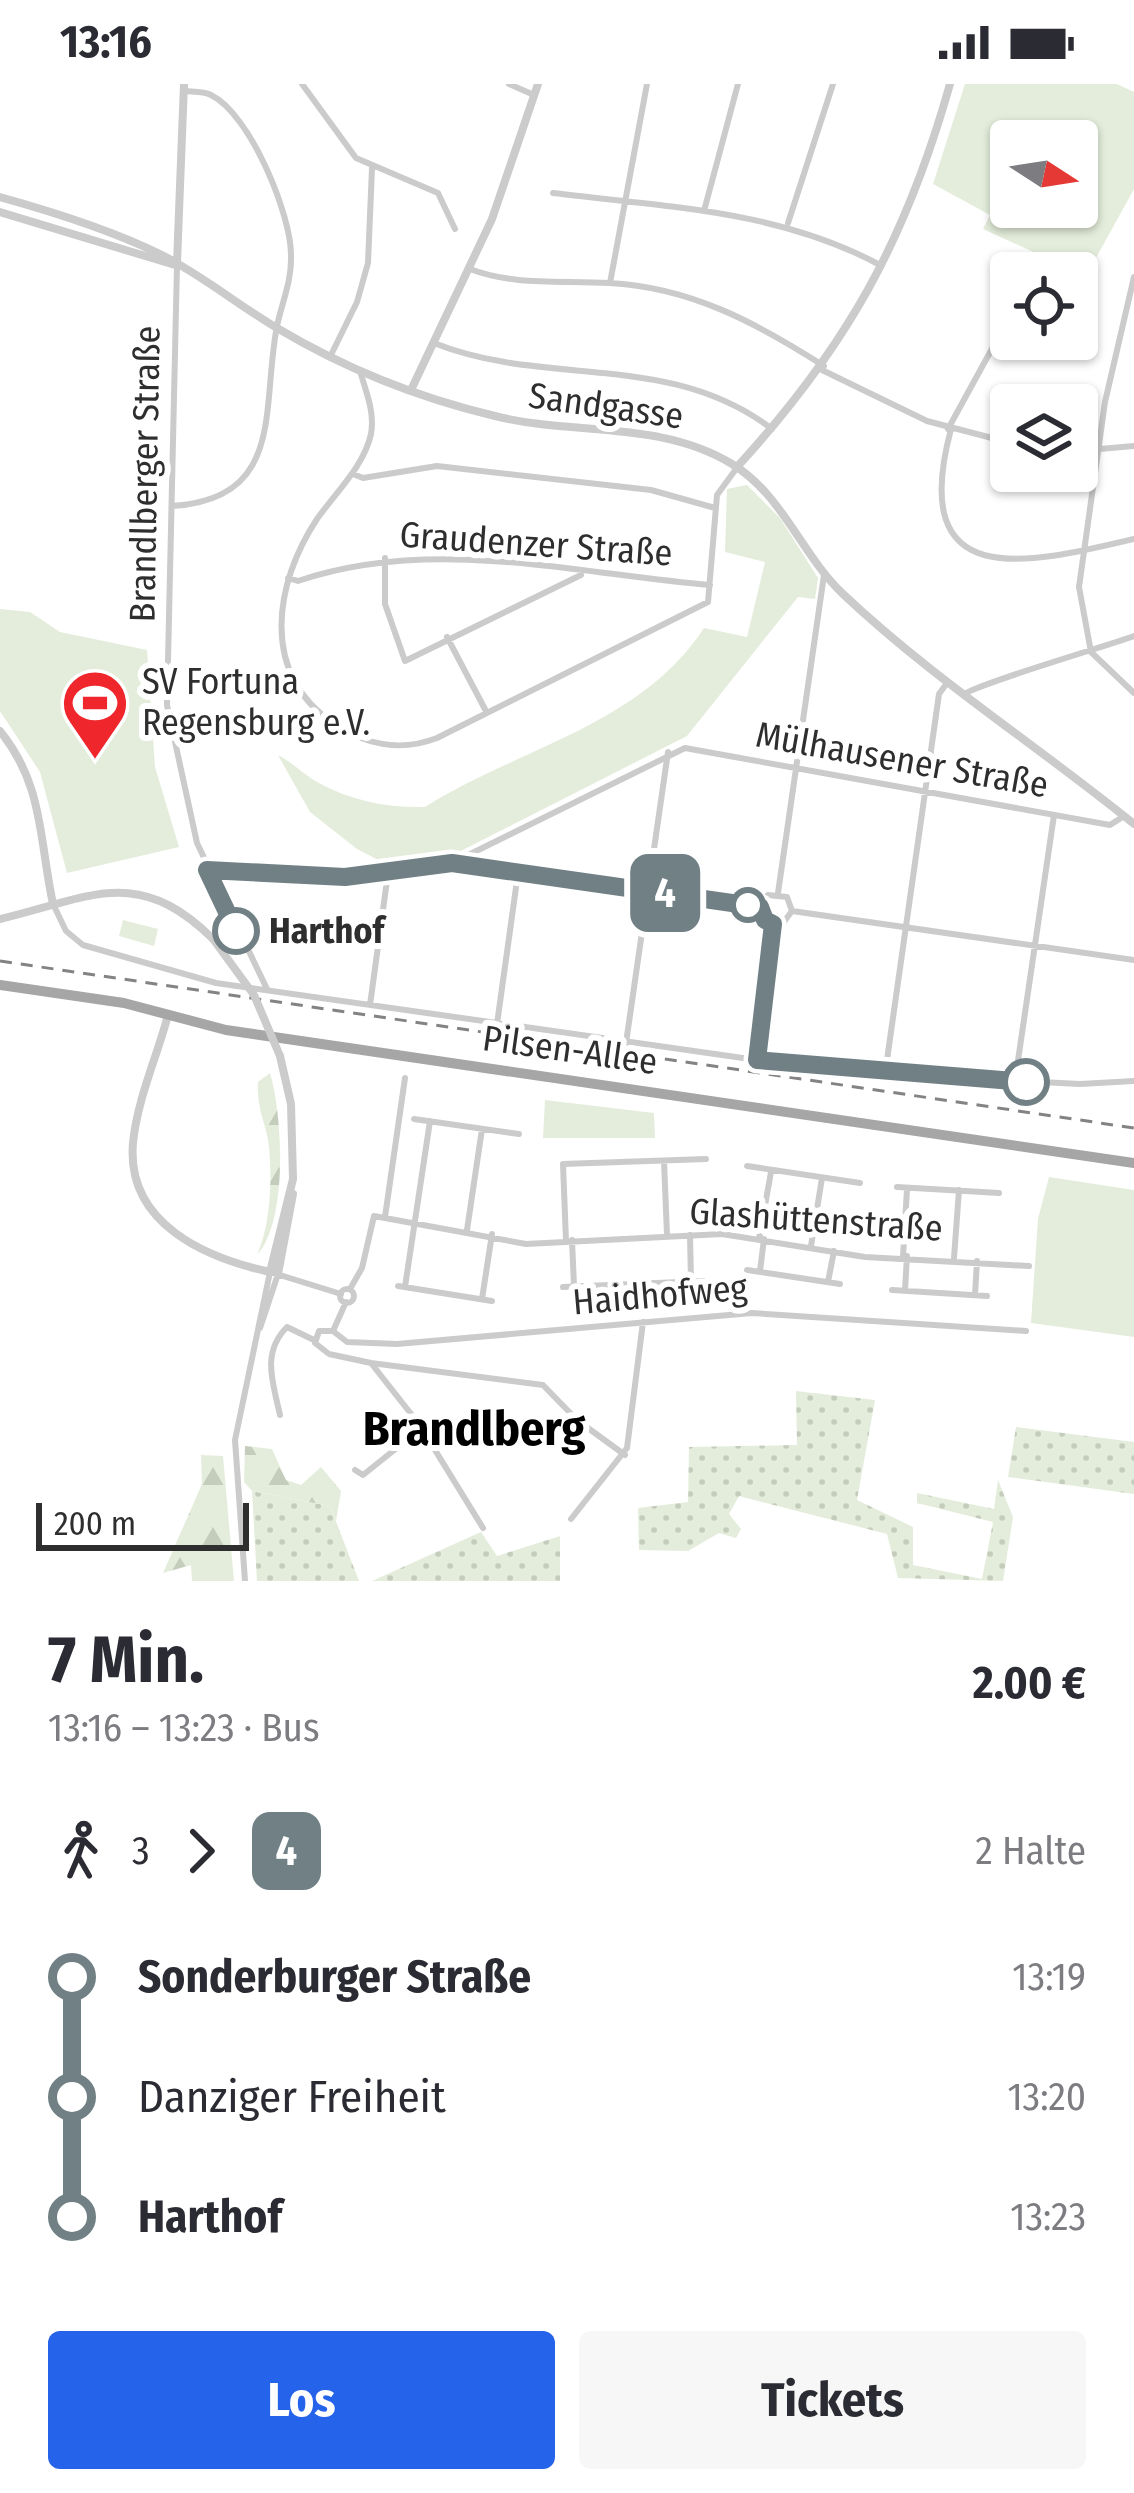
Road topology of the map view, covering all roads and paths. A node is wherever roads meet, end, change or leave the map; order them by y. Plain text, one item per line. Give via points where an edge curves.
1 (302, 84) edge
2 (509, 84) edge
3 (538, 84) edge
4 (647, 84) edge
5 (738, 84) edge
6 (833, 84) edge
7 (950, 84) edge
8 (184, 88) edge
9 (534, 95) junction
10 (372, 168) junction
11 (553, 193) dead end
12 (0, 197) edge
13 (623, 202) junction
14 (704, 211) junction
15 (0, 212) edge
16 (788, 225) junction
17 (455, 229) dead end
18 (177, 265) junction
19 (880, 265) junction
20 (470, 269) junction
21 (1134, 277) edge
22 (610, 283) junction
23 (277, 328) junction
24 (434, 343) junction
25 (990, 354) edge
26 (331, 357) junction
27 (823, 368) junction
28 (360, 371) junction
29 (411, 390) junction
30 (772, 429) junction
31 (950, 429) junction
32 (990, 438) edge
33 (1134, 446) edge
34 (1098, 451) joint
35 (737, 467) junction
36 (352, 473) junction
37 (1091, 492) edge
38 (172, 506) junction
39 (716, 508) junction
40 (1134, 539) edge
41 (1081, 551) junction
42 (385, 558) junction
43 (583, 574) junction
44 (824, 575) junction
45 (288, 578) junction
46 (710, 585) junction
47 (1134, 636) edge
48 (447, 638) junction
49 (1091, 652) junction
50 (947, 683) junction
51 (1134, 693) edge
52 (963, 695) junction
53 (487, 713) junction
54 (0, 731) edge
55 (668, 752) junction
56 (796, 770) junction
57 (925, 793) junction
58 (1054, 815) junction
59 (1124, 816) junction
60 (1134, 824) edge
61 (452, 863) junction
62 (207, 870) junction
63 (388, 873) junction
64 (518, 873) junction
65 (648, 890) junction
66 (778, 893) junction
67 (53, 904) junction
68 (760, 907) junction
69 (792, 911) junction
70 (0, 919) edge
71 (773, 924) junction
72 (906, 928) junction
73 (1035, 946) junction
74 (1134, 960) edge
75 (0, 985) edge
76 (267, 989) junction
77 (370, 1005) junction
78 (169, 1013) junction
79 (497, 1024) junction
80 (626, 1043) junction
81 (757, 1060) junction
82 (885, 1074) junction
83 (405, 1078) dead end
84 (1015, 1081) junction
85 (1134, 1081) edge
86 (413, 1118) dead end
87 (430, 1121) junction
88 (482, 1129) junction
89 (519, 1134) dead end
90 (706, 1159) dead end
91 (664, 1161) junction
92 (1134, 1163) edge
93 (552, 1164) dead end
94 (563, 1164) junction
95 (748, 1166) dead end
96 (771, 1170) junction
97 (822, 1178) junction
98 (860, 1183) dead end
99 (897, 1187) dead end
100 (908, 1187) junction
101 (959, 1190) junction
102 (999, 1193) dead end
103 (385, 1217) junction
104 (415, 1222) junction
105 (467, 1230) junction
106 (492, 1234) junction
107 (690, 1235) junction
108 (668, 1236) junction
109 (762, 1239) junction
110 (569, 1241) junction
111 (811, 1246) junction
112 (834, 1251) junction
113 (905, 1257) junction
114 (954, 1258) junction
115 (977, 1261) junction
116 (1029, 1266) dead end
117 (747, 1270) dead end
118 (760, 1272) junction
119 (274, 1273) junction
120 (703, 1281) dead end
121 (691, 1282) junction
122 (828, 1282) junction
123 (840, 1284) dead end
124 (574, 1286) junction
125 (562, 1287) dead end
126 (350, 1289) junction
127 (892, 1290) dead end
128 (905, 1291) junction
129 (341, 1294) junction
130 (975, 1295) junction
131 (987, 1296) dead end
132 (482, 1299) junction
133 (492, 1300) dead end
134 (346, 1302) junction
135 (643, 1322) junction
136 (332, 1331) junction
137 (1027, 1331) dead end
138 (314, 1340) junction
139 (370, 1363) junction
140 (280, 1415) dead end
141 (426, 1435) junction
142 (625, 1455) junction
143 (355, 1470) dead end
144 (571, 1519) dead end
145 (483, 1528) dead end
146 (244, 1581) edge

1 - 10 street via 341,144
2 - 9 street
3 - 9 street
4 - 13 street
5 - 14 street
6 - 16 street
7 - 19 street via 918,188
8 - 18 street, Brandlberger Straße
8 - 23 street via 223,106 277,190 291,255
9 - 20 street
10 - 17 street via 438,193
10 - 26 street via 365,279
11 - 13 street
12 - 18 street
13 - 14 street
13 - 22 street
14 - 16 street
15 - 18 street
16 - 19 street
18 - 23 street, Sandgasse
18 - 38 street, Brandlberger Straße
19 - 27 street
20 - 22 street via 515,280
20 - 24 street
21 - 34 street
22 - 27 street via 713,304
23 - 26 street, Sandgasse
23 - 38 street via 256,459 226,494
24 - 29 street
24 - 30 street via 486,362 646,375 694,389
25 - 31 street
26 - 28 street, Sandgasse
27 - 30 street
27 - 31 street
28 - 29 street, Sandgasse
28 - 36 street via 372,430
29 - 35 street, Sandgasse via 547,428 670,438
30 - 35 street
31 - 32 street
31 - 41 street via 938,499 958,538 986,557 1011,561
33 - 34 street
35 - 39 street
35 - 44 street, Sandgasse via 782,511
36 - 39 street via 437,466 651,490
36 - 45 street via 305,538
37 - 41 street
38 - 62 street, Brandlberger Straße via 167,705
39 - 46 street
40 - 41 street
41 - 49 street via 1080,607
42 - 43 street, Graudenzer Straße
42 - 45 street, Graudenzer Straße
42 - 48 street via 385,604 404,661
43 - 46 street, Graudenzer Straße
43 - 48 street
44 - 50 street, Sandgasse
44 - 56 street
45 - 53 street via 284,658 296,688 343,729 404,746
46 - 53 street via 708,602
47 - 49 street
48 - 53 street
49 - 51 street
49 - 52 street
50 - 52 street, Sandgasse
50 - 57 street
52 - 59 street, Sandgasse
54 - 67 street via 39,802
55 - 56 street, Mülhausener Straße via 692,748
55 - 61 street
55 - 65 street
56 - 57 street, Mülhausener Straße
56 - 66 street
57 - 58 street, Mülhausener Straße
57 - 72 street
58 - 59 street, Mülhausener Straße via 1110,825
58 - 73 street
59 - 60 street, Sandgasse
61 - 63 street
61 - 64 street
62 - 63 street
62 - 76 street, Brandlberger Straße
63 - 77 street
64 - 65 street
64 - 79 street
65 - 68 street
65 - 80 street
66 - 68 street
66 - 69 street
67 - 70 street
67 - 76 street via 66,931 94,949
67 - 119 street, bridge via 96,891 141,892 213,939 254,995 290,1104 293,1178
68 - 71 street
69 - 71 street
69 - 72 street
71 - 81 street
72 - 73 street
72 - 82 street
73 - 74 street
73 - 84 street
75 - 78 main road, Pilsen-Allee
76 - 77 street
77 - 79 street
78 - 92 main road, Pilsen-Allee via 226,1030
78 - 119 street via 135,1129 138,1179 184,1242
79 - 80 street
80 - 81 street
81 - 82 street
82 - 84 street
83 - 103 street
84 - 85 street
86 - 87 street
87 - 88 street
87 - 104 street
88 - 89 street
88 - 105 street
90 - 91 street
91 - 94 street
91 - 108 street
93 - 94 street
94 - 110 street
95 - 96 street
96 - 97 street
96 - 109 street
97 - 98 street
97 - 111 street
99 - 100 street
100 - 101 street
100 - 113 street
101 - 102 street
101 - 114 street
103 - 104 street, Glashüttenstraße
103 - 126 street, Glashüttenstraße via 374,1216
104 - 105 street, Glashüttenstraße
104 - 132 street via 402,1287
105 - 106 street, Glashüttenstraße
106 - 110 street, Glashüttenstraße via 526,1244
106 - 132 street
107 - 108 street, Glashüttenstraße
107 - 109 street, Glashüttenstraße
107 - 121 street
108 - 110 street, Glashüttenstraße
109 - 111 street, Glashüttenstraße
109 - 118 street
110 - 124 street
111 - 112 street, Glashüttenstraße
112 - 113 street, Glashüttenstraße
112 - 122 street
113 - 114 street, Glashüttenstraße
113 - 128 street
114 - 115 street, Glashüttenstraße
115 - 116 street, Glashüttenstraße
115 - 130 street
117 - 118 street
118 - 122 street
119 - 129 street
119 - 146 street via 235,1440
120 - 121 street
121 - 124 street
122 - 123 street
124 - 125 street
126 - 129 street
126 - 134 street via 354,1299
127 - 128 street
128 - 130 street
129 - 134 street
130 - 131 street
132 - 133 street
134 - 136 street
135 - 136 street, Haidhofweg via 397,1344 347,1342
135 - 137 street, Haidhofweg via 788,1313
135 - 142 street
136 - 138 street via 322,1329
138 - 139 street via 329,1354
138 - 140 street via 287,1327 276,1338 269,1362
139 - 141 street
139 - 142 street via 543,1385
141 - 143 street via 363,1474
141 - 145 street
142 - 144 street

